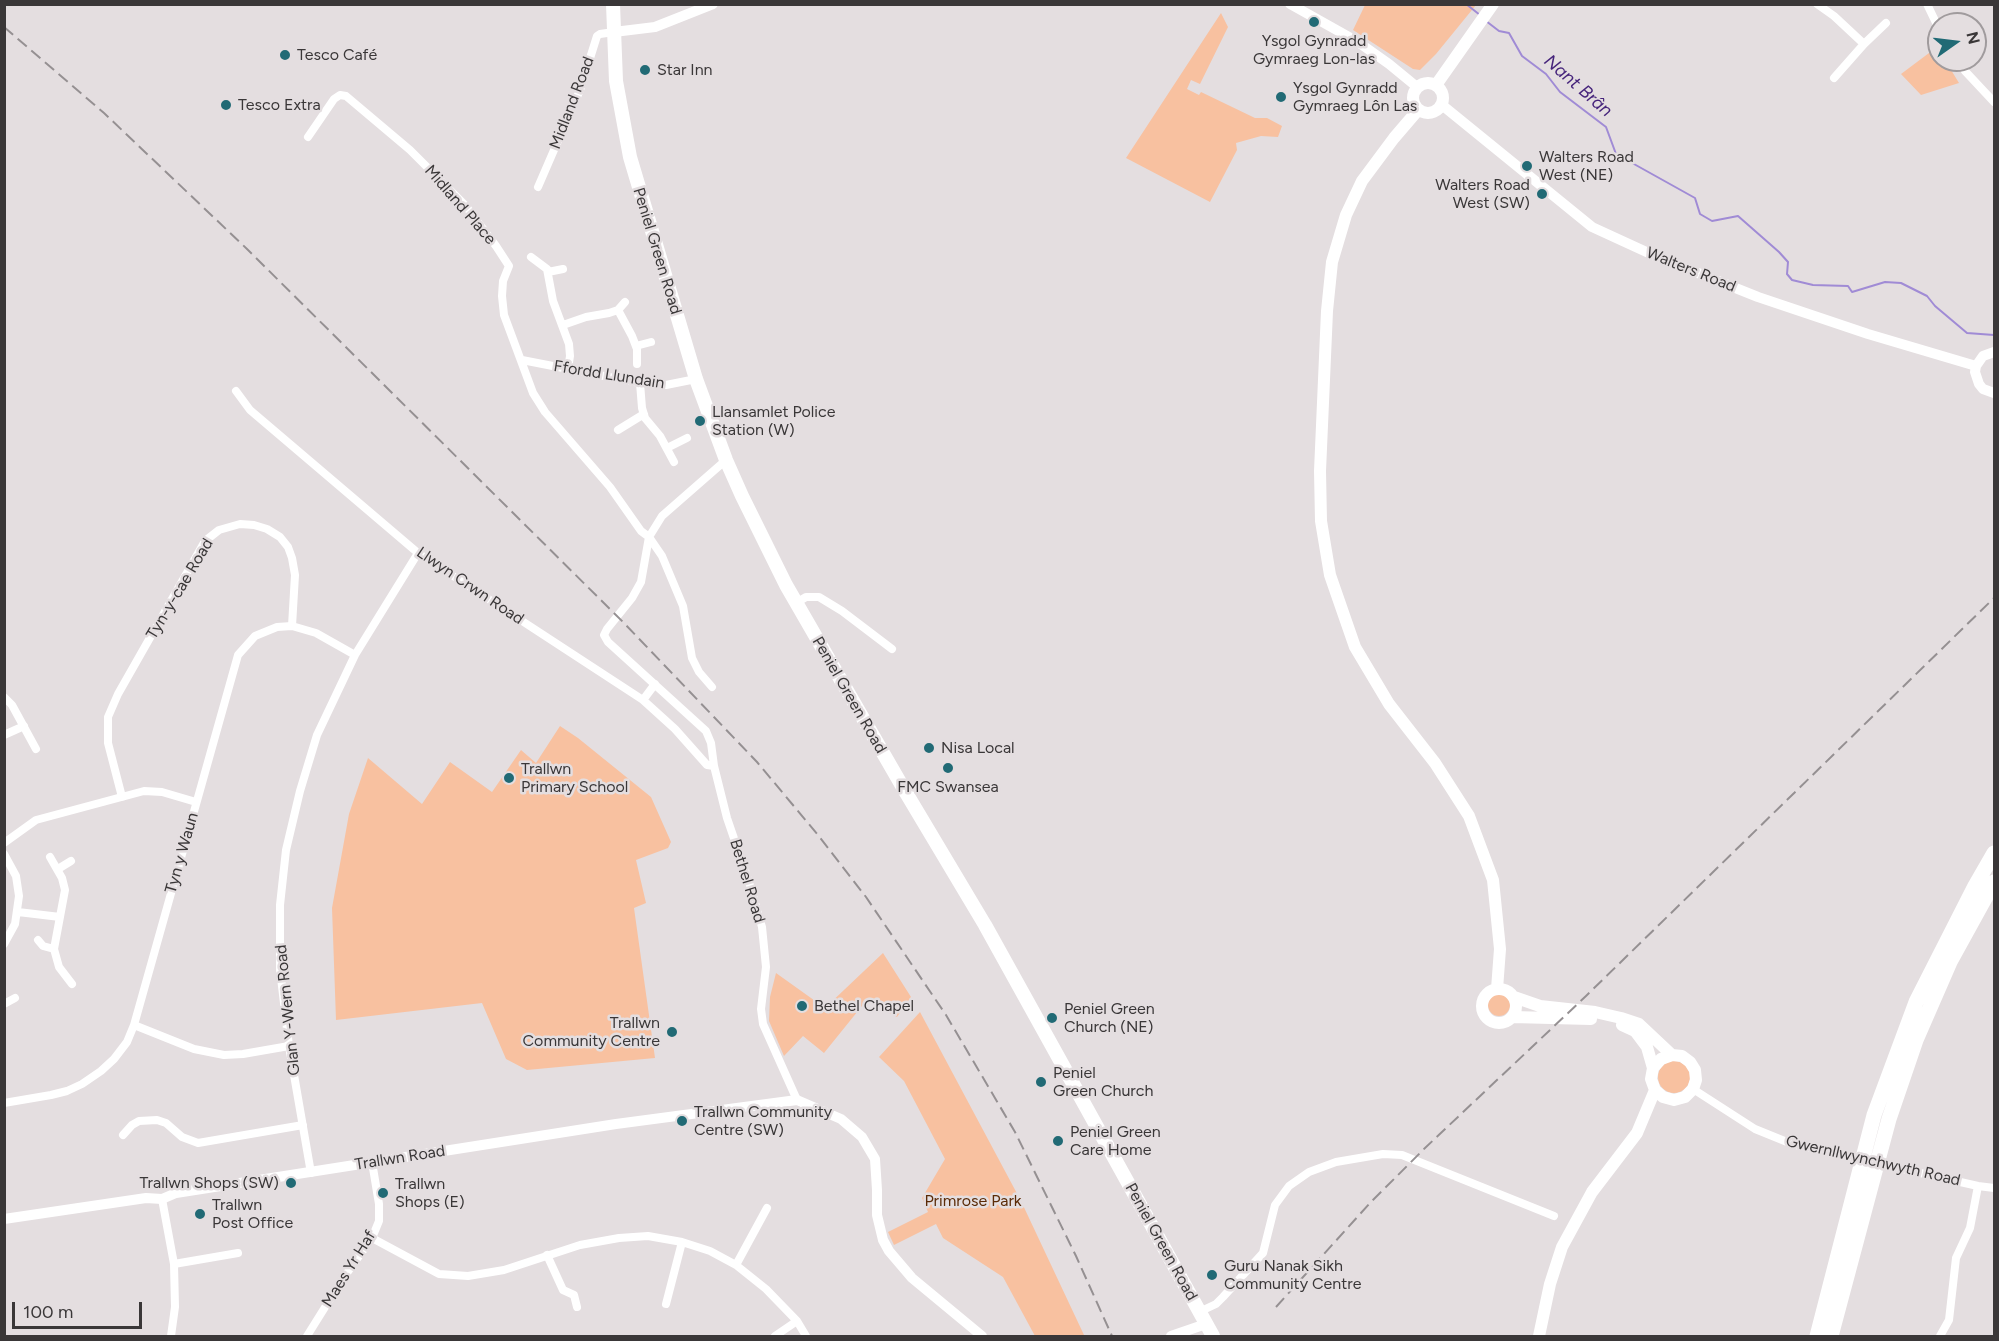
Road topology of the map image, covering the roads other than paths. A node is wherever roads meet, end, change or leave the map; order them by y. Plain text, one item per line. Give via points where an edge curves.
1 (613, 4) edge
2 (713, 4) edge
3 (1290, 4) edge
4 (1493, 4) edge
5 (1817, 4) edge
6 (1886, 23) dead end
7 (614, 32) junction
8 (1864, 44) junction
9 (1966, 72) edge
10 (1834, 78) dead end
11 (1436, 85) junction
12 (1417, 87) junction
13 (1995, 102) edge
14 (1442, 105) junction
15 (1418, 110) junction
16 (308, 137) dead end
17 (538, 187) dead end
18 (531, 257) dead end
19 (563, 269) dead end
20 (548, 272) junction
21 (625, 302) dead end
22 (618, 310) junction
23 (562, 325) junction
24 (651, 342) dead end
25 (636, 346) junction
26 (1995, 352) edge
27 (522, 360) junction
28 (637, 364) dead end
29 (1976, 366) junction
30 (568, 369) junction
31 (696, 379) junction
32 (640, 383) junction
33 (236, 391) dead end
34 (1995, 393) edge
35 (644, 414) junction
36 (618, 430) dead end
37 (687, 438) dead end
38 (668, 448) junction
39 (726, 460) junction
40 (674, 462) dead end
41 (649, 537) junction
42 (418, 553) junction
43 (796, 603) junction
44 (292, 626) junction
45 (892, 649) dead end
46 (355, 655) junction
47 (655, 684) junction
48 (712, 687) dead end
49 (4, 697) edge
50 (643, 700) junction
51 (24, 726) junction
52 (4, 735) edge
53 (36, 750) dead end
54 (714, 766) junction
55 (122, 797) junction
56 (196, 802) junction
57 (4, 843) edge
58 (1995, 853) edge
59 (4, 854) edge
60 (50, 857) dead end
61 (71, 861) dead end
62 (58, 869) junction
63 (1995, 882) edge
64 (18, 912) junction
65 (60, 917) junction
66 (38, 940) dead end
67 (4, 944) edge
68 (54, 949) junction
69 (72, 984) dead end
70 (1497, 989) junction
71 (15, 998) dead end
72 (1514, 998) junction
73 (4, 1004) edge
74 (1512, 1017) junction
75 (134, 1025) junction
76 (289, 1046) junction
77 (1672, 1055) junction
78 (1653, 1068) junction
79 (1693, 1089) junction
80 (1655, 1090) junction
81 (797, 1100) junction
82 (4, 1103) edge
83 (1882, 1117) junction
84 (303, 1125) junction
85 (123, 1135) dead end
86 (372, 1162) junction
87 (310, 1173) junction
88 (1978, 1186) junction
89 (1995, 1188) edge
90 (162, 1199) junction
91 (1860, 1205) junction
92 (767, 1208) dead end
93 (1554, 1216) dead end
94 (4, 1219) edge
95 (372, 1238) junction
96 (682, 1242) junction
97 (238, 1253) dead end
98 (547, 1255) junction
99 (174, 1264) junction
100 (736, 1265) junction
101 (666, 1304) dead end
102 (578, 1307) dead end
103 (1202, 1318) junction
104 (797, 1321) junction
105 (171, 1336) edge
106 (308, 1336) edge
107 (775, 1336) edge
108 (806, 1336) edge
109 (980, 1336) edge
110 (1171, 1336) edge
111 (1213, 1336) edge
112 (1539, 1336) edge
113 (1815, 1336) edge
114 (1831, 1336) edge
115 (1940, 1336) edge

1 - 7 main road, Peniel Green Road
2 - 7 street via 655,27
3 - 12 street via 1358,42
4 - 11 main road
5 - 8 street
6 - 8 street
7 - 17 street, Midland Road via 597,36 580,90
7 - 31 main road, Peniel Green Road via 616,81 630,157
8 - 10 street
9 - 13 street
11 - 12 main road via 1426,83
11 - 14 main road via 1443,94
12 - 15 main road via 1413,99
14 - 15 main road via 1429,114
14 - 29 street, Walters Road via 1592,226 1758,297
15 - 70 main road via 1362,181 1346,215 1332,262 1320,471 1321,521 1330,575 1355,647 1473,826 1493,880 1500,950
16 - 27 street, Midland Place via 334,99 346,96 410,150 465,205 509,266 503,281 504,315
18 - 20 street
19 - 20 street
20 - 23 street
21 - 22 street
22 - 23 street
22 - 25 street
23 - 30 street via 570,356
24 - 25 street
25 - 28 street
26 - 29 street via 1983,356
27 - 30 street, Ffordd Llundain
27 - 41 street, Midland Place via 545,412
29 - 34 street via 1979,384
30 - 32 street, Ffordd Llundain
31 - 32 street, Ffordd Llundain via 666,385
31 - 39 main road, Peniel Green Road
32 - 35 street
33 - 42 street, Llwyn Crwn Road via 250,410
35 - 36 street
35 - 38 street
37 - 38 street
38 - 40 street
39 - 41 street via 662,516
39 - 43 main road, Peniel Green Road
41 - 47 street, Bethel Road via 641,582 604,635
41 - 48 street, Midland Place via 678,591 692,658
42 - 46 street, Glan Y-Wern Road
42 - 50 street, Llwyn Crwn Road
43 - 45 street via 806,597 819,597
43 - 103 main road, Peniel Green Road via 991,935
44 - 46 street via 316,633
44 - 55 street, Tyn-y-cae Road via 295,575 288,547 280,537 267,529 240,524 219,530 205,541 108,717 108,743
44 - 56 street, Tyn y Waun via 255,636 238,655
46 - 76 street, Glan Y-Wern Road via 317,735 286,850 280,905 280,969
47 - 50 street
47 - 54 street, Bethel Road via 706,731
49 - 51 street
50 - 54 street, Llwyn Crwn Road via 707,765
51 - 52 street
51 - 53 street
54 - 81 street, Bethel Road via 762,927 766,967 763,1024
55 - 56 street via 144,791 162,792
55 - 57 street via 36,820
56 - 75 street, Tyn y Waun
58 - 83 highway via 1917,1002
59 - 64 street via 16,876
60 - 62 street
61 - 62 street
62 - 65 street via 64,890
63 - 83 highway via 1950,962
64 - 65 street
64 - 67 street
65 - 68 street
66 - 68 street
68 - 69 street via 59,967
70 - 72 main road
70 - 74 main road via 1485,997 1484,1013 1497,1022
71 - 73 street
72 - 74 main road
72 - 77 main road via 1639,1024
74 - 78 main road via 1594,1019 1622,1025 1635,1031 1647,1047
75 - 76 street via 194,1049 224,1055
75 - 82 street, Tyn y Waun via 114,1059 82,1084 67,1092
76 - 84 street, Glan Y-Wern Road
77 - 78 main road
77 - 79 main road via 1682,1056 1695,1070
78 - 80 main road
79 - 80 main road via 1674,1100 1663,1098
79 - 88 street, Gwernllwynchwyth Road via 1755,1129 1792,1144
80 - 112 main road via 1637,1134 1592,1192 1562,1247
81 - 86 street, Trallwn Road
81 - 109 street via 842,1119 862,1137 874,1159 877,1215 889,1251 912,1278
83 - 91 highway
84 - 85 street via 198,1143 157,1120 139,1121
84 - 87 street, Glan Y-Wern Road
86 - 87 street, Trallwn Road
86 - 95 street, Maes Yr Haf via 379,1204 379,1221
87 - 90 street, Trallwn Road via 176,1193
88 - 89 street, Gwernllwynchwyth Road
88 - 115 street via 1970,1228 1956,1258 1949,1320
90 - 94 street, Trallwn Road via 146,1198
90 - 99 street
91 - 113 highway
91 - 114 highway
92 - 100 street
93 - 103 street via 1402,1155 1336,1162 1309,1172 1289,1186 1275,1205 1263,1253
95 - 98 street via 439,1274 468,1276 504,1270
95 - 106 street, Maes Yr Haf
96 - 98 street via 648,1236 618,1238
96 - 100 street
96 - 101 street
97 - 99 street
98 - 102 street via 563,1290 574,1295
99 - 105 street
100 - 104 street
103 - 110 street
103 - 111 main road, Peniel Green Road
104 - 107 street
104 - 108 street

